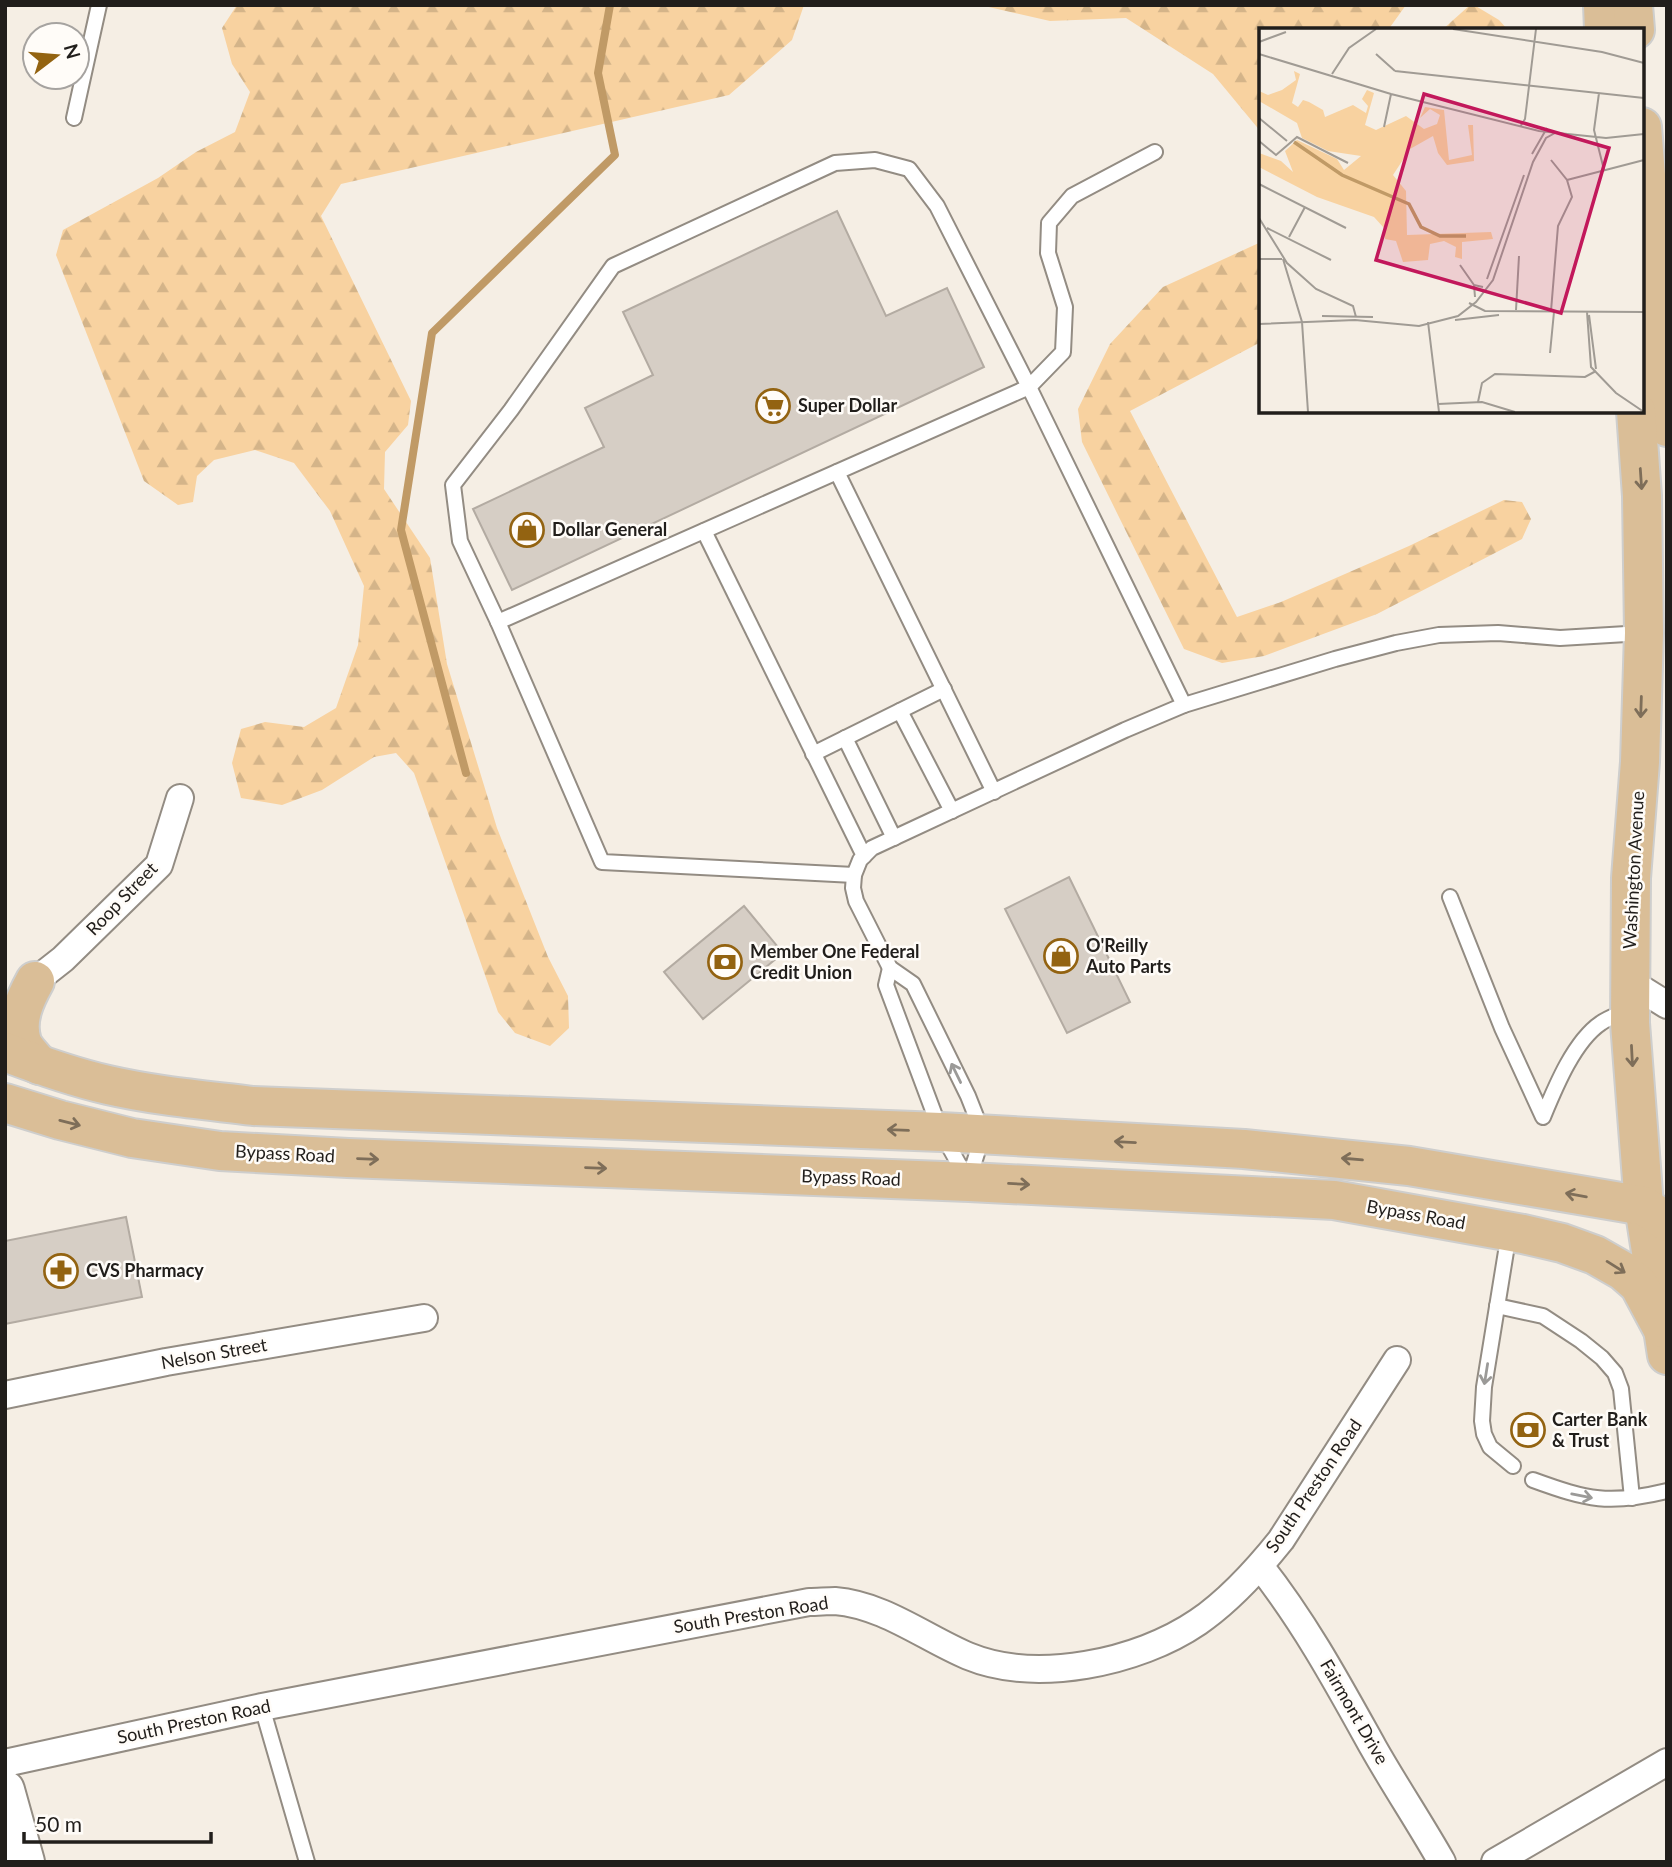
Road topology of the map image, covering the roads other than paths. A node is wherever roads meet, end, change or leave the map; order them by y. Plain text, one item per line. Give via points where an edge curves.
1 (99, 5) edge
2 (1602, 5) edge
3 (1633, 5) edge
4 (1605, 28) edge
5 (1635, 28) edge
6 (74, 118) dead end
7 (1644, 151) edge
8 (1155, 152) dead end
9 (1029, 387) junction
10 (1636, 413) edge
11 (1667, 427) edge
12 (837, 472) junction
13 (704, 531) junction
14 (498, 622) junction
15 (1644, 633) junction
16 (944, 689) junction
17 (1184, 705) junction
18 (900, 711) junction
19 (845, 738) junction
20 (813, 754) junction
21 (994, 792) junction
22 (180, 797) dead end
23 (952, 811) junction
24 (894, 838) junction
25 (864, 856) junction
26 (854, 875) junction
27 (1450, 897) dead end
28 (890, 968) junction
29 (20, 988) edge
30 (1642, 999) edge
31 (22, 1059) edge
32 (5, 1103) edge
33 (941, 1132) junction
34 (983, 1134) junction
35 (968, 1182) junction
36 (1360, 1205) junction
37 (1656, 1225) edge
38 (1509, 1231) junction
39 (1497, 1306) junction
40 (424, 1318) dead end
41 (1665, 1341) edge
42 (1397, 1360) dead end
43 (5, 1395) edge
44 (1513, 1466) dead end
45 (1533, 1480) dead end
46 (1667, 1490) edge
47 (1632, 1498) junction
48 (1260, 1566) junction
49 (262, 1707) junction
50 (1667, 1762) edge
51 (6, 1787) edge
52 (25, 1862) edge
53 (307, 1862) edge
54 (1442, 1862) edge
55 (1495, 1862) edge

1 - 6 lane
2 - 4 main road
3 - 5 main road
7 - 11 main road
8 - 9 lane via 1072,196 1049,223 1048,253 1065,307 1063,352
9 - 12 lane
9 - 14 lane via 937,206 909,169 875,160 835,163 613,266 453,485 460,541
9 - 17 lane
10 -> 15 main road, Washington Avenue
12 - 13 lane
12 - 16 lane
13 - 14 lane
13 - 20 lane
14 - 26 lane via 602,862
15 - 17 lane via 1560,638 1439,635 1335,659
15 -> 30 main road, Washington Avenue via 1631,878
16 - 18 lane
16 - 21 lane
17 - 21 lane
18 - 19 lane
18 - 23 lane
19 - 20 lane
19 - 24 lane
20 - 25 lane
21 - 23 lane
22 - 29 street, Roop Street via 159,864 63,959
23 - 24 lane
24 - 25 lane
25 - 26 lane
26 - 28 lane via 856,901
27 - 30 lane via 1543,1117 1560,1075 1584,1041 1599,1024
28 - 33 lane via 886,985
34 -> 28 lane via 913,984
29 - 31 main road via 25,999
30 -> 37 main road, Washington Avenue
33 -> 31 main road via 253,1106 107,1085
32 -> 35 main road, Bypass Road via 132,1138 220,1151
33 - 34 main road
33 - 35 lane
34 - 35 lane
37 -> 34 main road via 1368,1160
35 -> 36 main road, Bypass Road
36 - 37 main road via 1491,1209 1612,1234
36 - 38 main road, Bypass Road
37 - 41 main road, Washington Avenue
38 - 39 lane
38 -> 41 main road, Bypass Road via 1562,1243 1623,1271 1639,1285
39 -> 44 lane via 1482,1421 1490,1447
39 - 47 lane via 1543,1316 1581,1341 1615,1373 1622,1389
40 - 43 street, Nelson Street
42 - 48 street, South Preston Road
45 -> 47 lane via 1576,1496
46 - 47 lane
48 - 49 street, South Preston Road via 1198,1622 1167,1640 1076,1667 1031,1669 993,1664 862,1606 809,1602
48 - 54 street, Fairmont Drive via 1317,1646
49 - 51 street, South Preston Road
49 - 53 lane
50 - 55 street
51 - 52 main road

